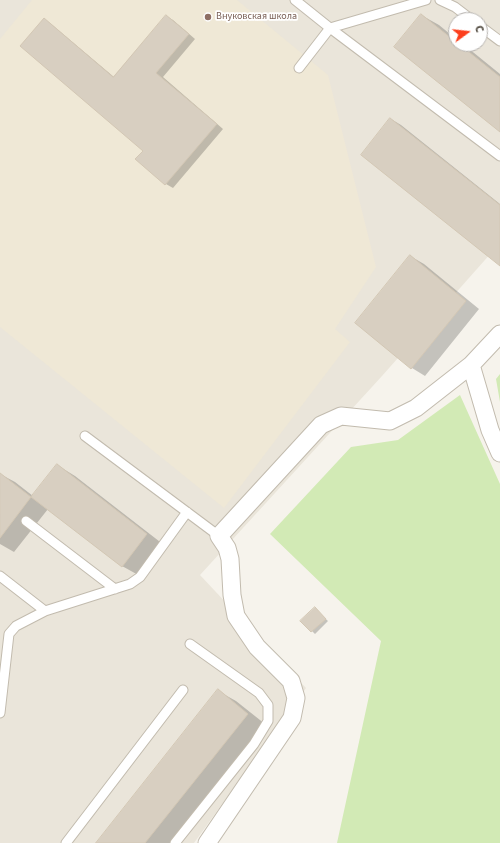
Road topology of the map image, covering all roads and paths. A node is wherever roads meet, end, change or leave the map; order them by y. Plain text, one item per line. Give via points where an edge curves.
1 (295, 0) edge
2 (426, 0) edge
3 (440, 0) edge
4 (458, 4) edge
5 (465, 12) edge
6 (330, 28) junction
7 (488, 32) edge
8 (500, 41) edge
9 (299, 68) dead end
10 (500, 156) edge
11 (500, 334) edge
12 (472, 365) junction
13 (84, 436) dead end
14 (500, 453) edge
15 (187, 512) junction
16 (26, 521) dead end
17 (219, 536) junction
18 (0, 576) edge
19 (115, 589) junction
20 (45, 611) junction
21 (4, 634) edge
22 (190, 644) dead end
23 (183, 690) dead end
24 (0, 713) edge
25 (66, 843) edge
26 (175, 843) edge
27 (207, 843) edge

1 - 6 lane
2 - 6 lane
3 - 4 lane
4 - 5 lane
6 - 9 lane
6 - 10 lane
7 - 8 lane
11 - 12 street
12 - 14 street via 490,430
12 - 17 street via 416,408 390,421 341,416 321,425
13 - 15 lane
15 - 17 lane
15 - 19 lane via 140,576 130,584
16 - 19 lane
17 - 27 street via 227,548 230,559 236,616 257,647 291,681 296,698 292,718
18 - 20 lane
19 - 20 lane
20 - 21 lane
21 - 24 lane
22 - 26 lane via 259,693 268,705 268,721 254,744
23 - 25 lane

